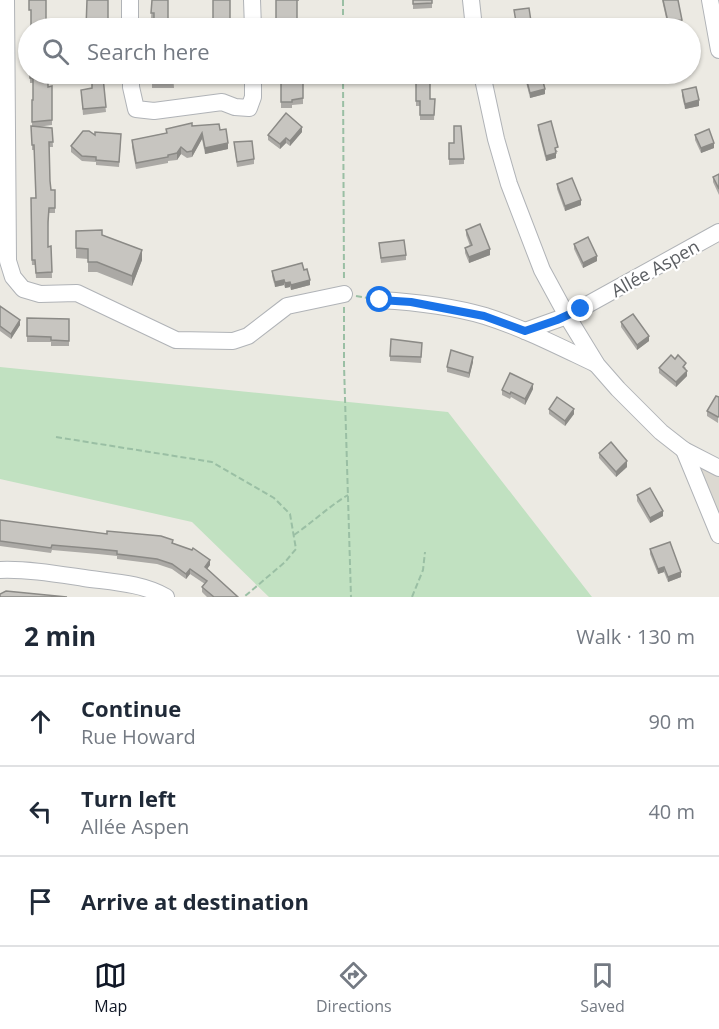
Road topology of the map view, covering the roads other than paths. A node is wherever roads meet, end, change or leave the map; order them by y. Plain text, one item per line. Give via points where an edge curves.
1 (6, 0) edge
2 (130, 0) edge
3 (252, 0) edge
4 (471, 0) edge
5 (710, 0) edge
6 (130, 18) edge
7 (253, 18) edge
8 (473, 18) edge
9 (719, 50) edge
10 (131, 84) edge
11 (253, 84) edge
12 (484, 84) edge
13 (719, 232) edge
14 (344, 294) road end
15 (380, 300) road end
16 (567, 316) junction
17 (525, 331) junction
18 (597, 365) junction
19 (684, 450) junction
20 (719, 468) edge
21 (719, 535) edge
22 (0, 570) edge
23 (166, 597) edge

1 - 14 street via 8,261 17,284 31,293 77,293 176,340 233,341 248,336 287,306
2 - 6 street
3 - 7 street
4 - 8 street
5 - 9 street
10 - 11 street via 136,109 154,111 222,102 249,108
12 - 16 street via 509,184 542,270
13 - 16 street, Allée Aspen
15 - 17 street via 484,316
16 - 17 street, Allée Aspen
16 - 18 street
17 - 18 street
18 - 19 street
19 - 20 street
19 - 21 street
22 - 23 street via 141,586

